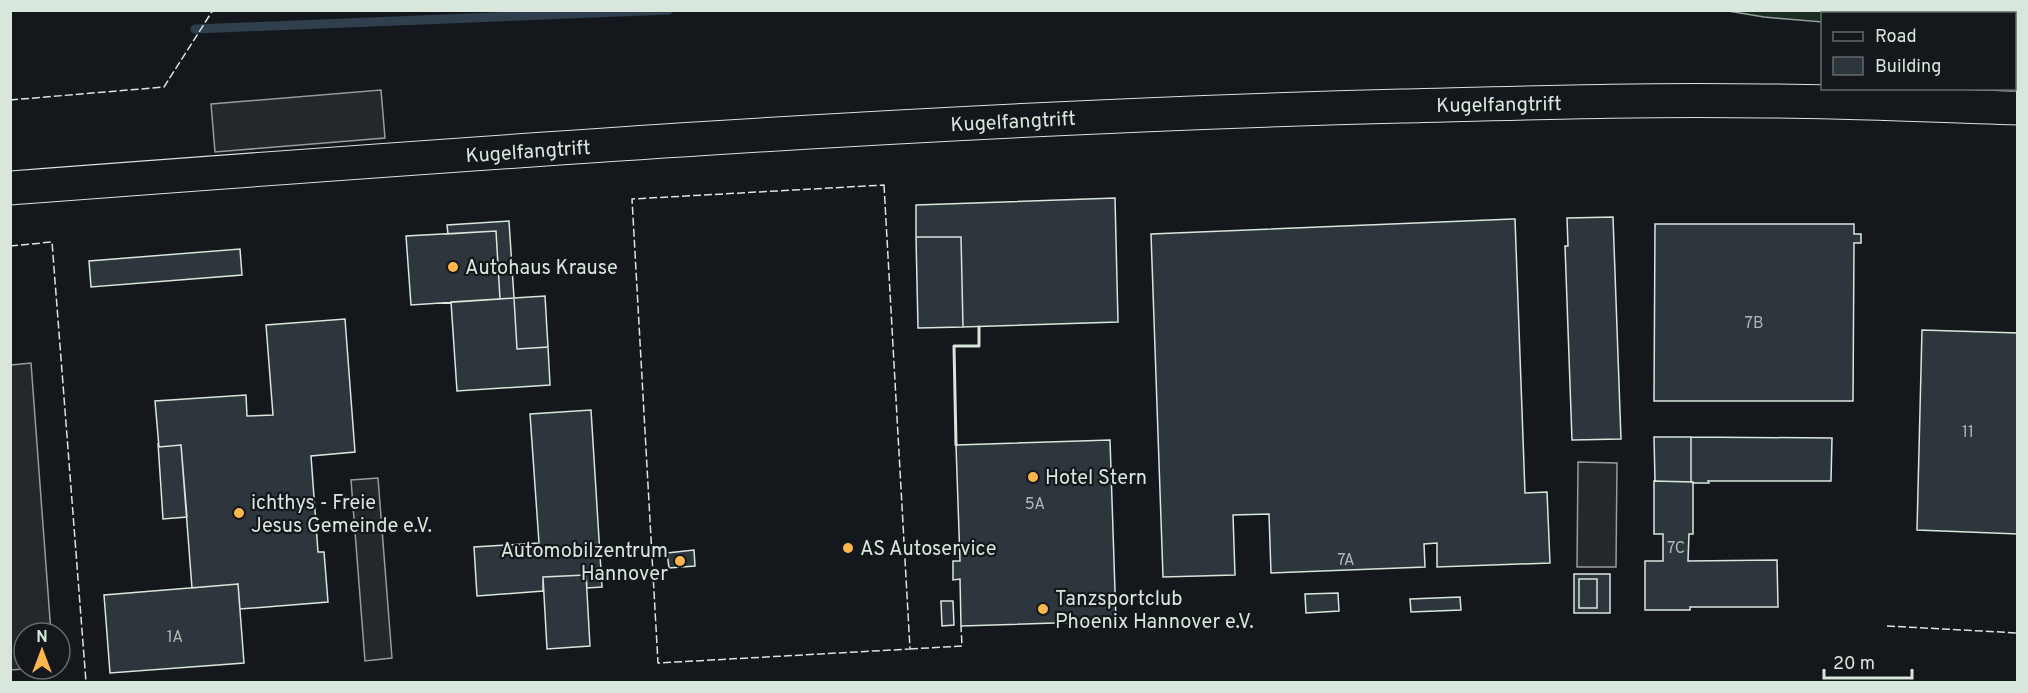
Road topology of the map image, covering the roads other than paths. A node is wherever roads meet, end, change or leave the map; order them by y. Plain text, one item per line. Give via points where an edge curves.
1 (2018, 108) edge
2 (10, 188) edge

1 - 2 street, Kugelfangtrift via 1766,100 1250,110 526,151

